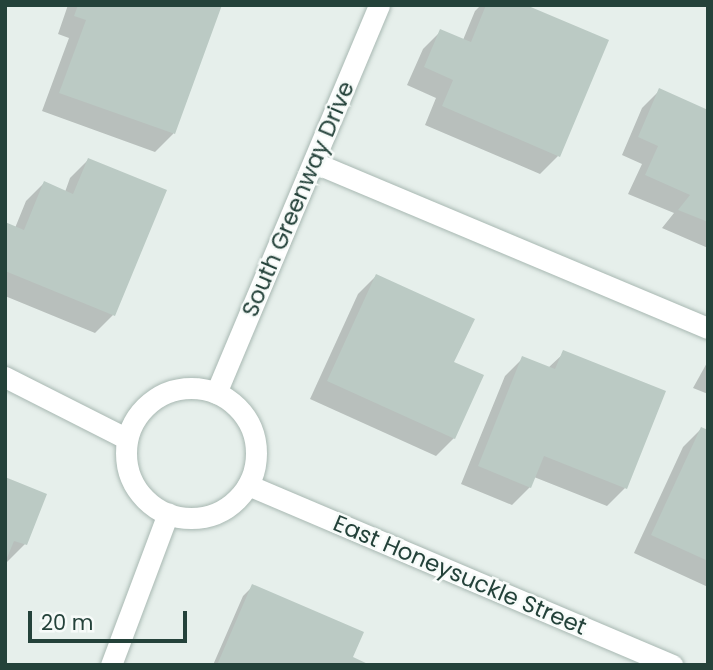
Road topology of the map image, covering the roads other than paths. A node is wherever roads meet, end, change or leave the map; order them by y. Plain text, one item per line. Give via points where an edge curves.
1 (379, 5) edge
2 (315, 163) junction
3 (708, 328) edge
4 (5, 377) edge
5 (216, 393) junction
6 (127, 439) junction
7 (248, 485) junction
8 (168, 513) junction
9 (111, 665) edge
10 (672, 665) edge

1 - 2 street, South Greenway Drive
2 - 3 street
2 - 5 street, South Greenway Drive
4 - 6 street
5 - 6 street via 179,388 161,395 145,406
5 - 7 street via 245,416 253,431 257,450
6 - 8 street via 126,458 138,491
7 - 8 street via 222,511 205,517
7 - 10 street, East Honeysuckle Street
8 - 9 street

